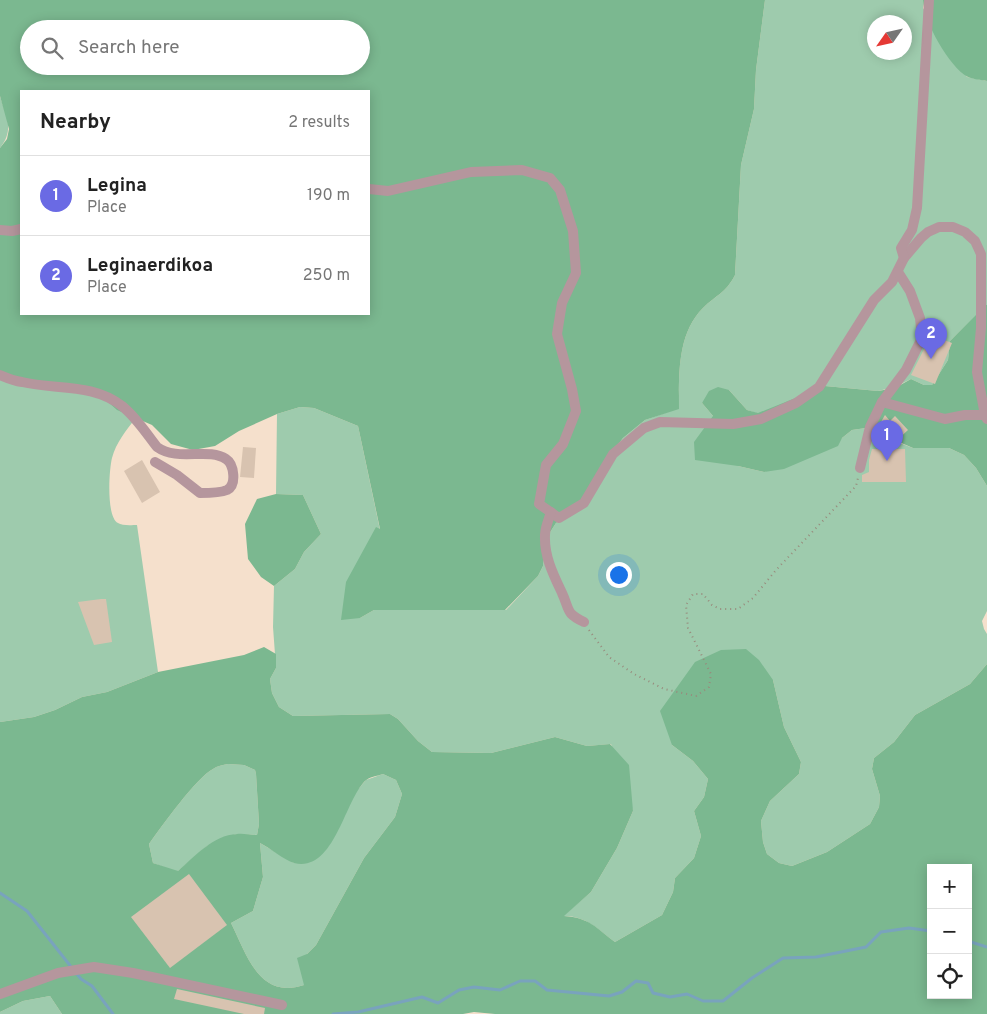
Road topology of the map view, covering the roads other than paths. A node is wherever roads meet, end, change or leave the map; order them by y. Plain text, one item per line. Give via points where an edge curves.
1 (929, 0) edge
2 (370, 189) edge
3 (20, 229) edge
4 (0, 230) edge
5 (904, 258) junction
6 (898, 272) junction
7 (0, 375) edge
8 (882, 402) junction
9 (986, 417) edge
10 (155, 462) dead end
11 (860, 468) road end
12 (551, 512) junction
13 (584, 622) road end
14 (0, 994) edge
15 (282, 1005) dead end

1 - 5 street via 917,208 912,230 902,248
2 - 12 street via 388,191 471,172 522,170 550,178 560,190 574,231 576,273 562,303 557,334 576,411 564,444 546,465 539,504
3 - 4 street
5 - 6 street
5 - 9 street via 920,238 939,227 959,229 978,247 982,263 977,372
6 - 8 street via 920,318 922,338 906,370
6 - 12 street via 874,300 819,386 796,403 761,419 733,424 660,422 644,428 613,454 584,503 560,518
7 - 10 street via 22,382 88,390 106,396 130,413 162,450 172,454 213,455 226,459 232,469 232,484 225,490 200,493
8 - 9 street via 945,418 965,415
8 - 11 street via 870,427
12 - 13 street via 545,534 547,558 570,614
14 - 15 street via 35,981 94,967

